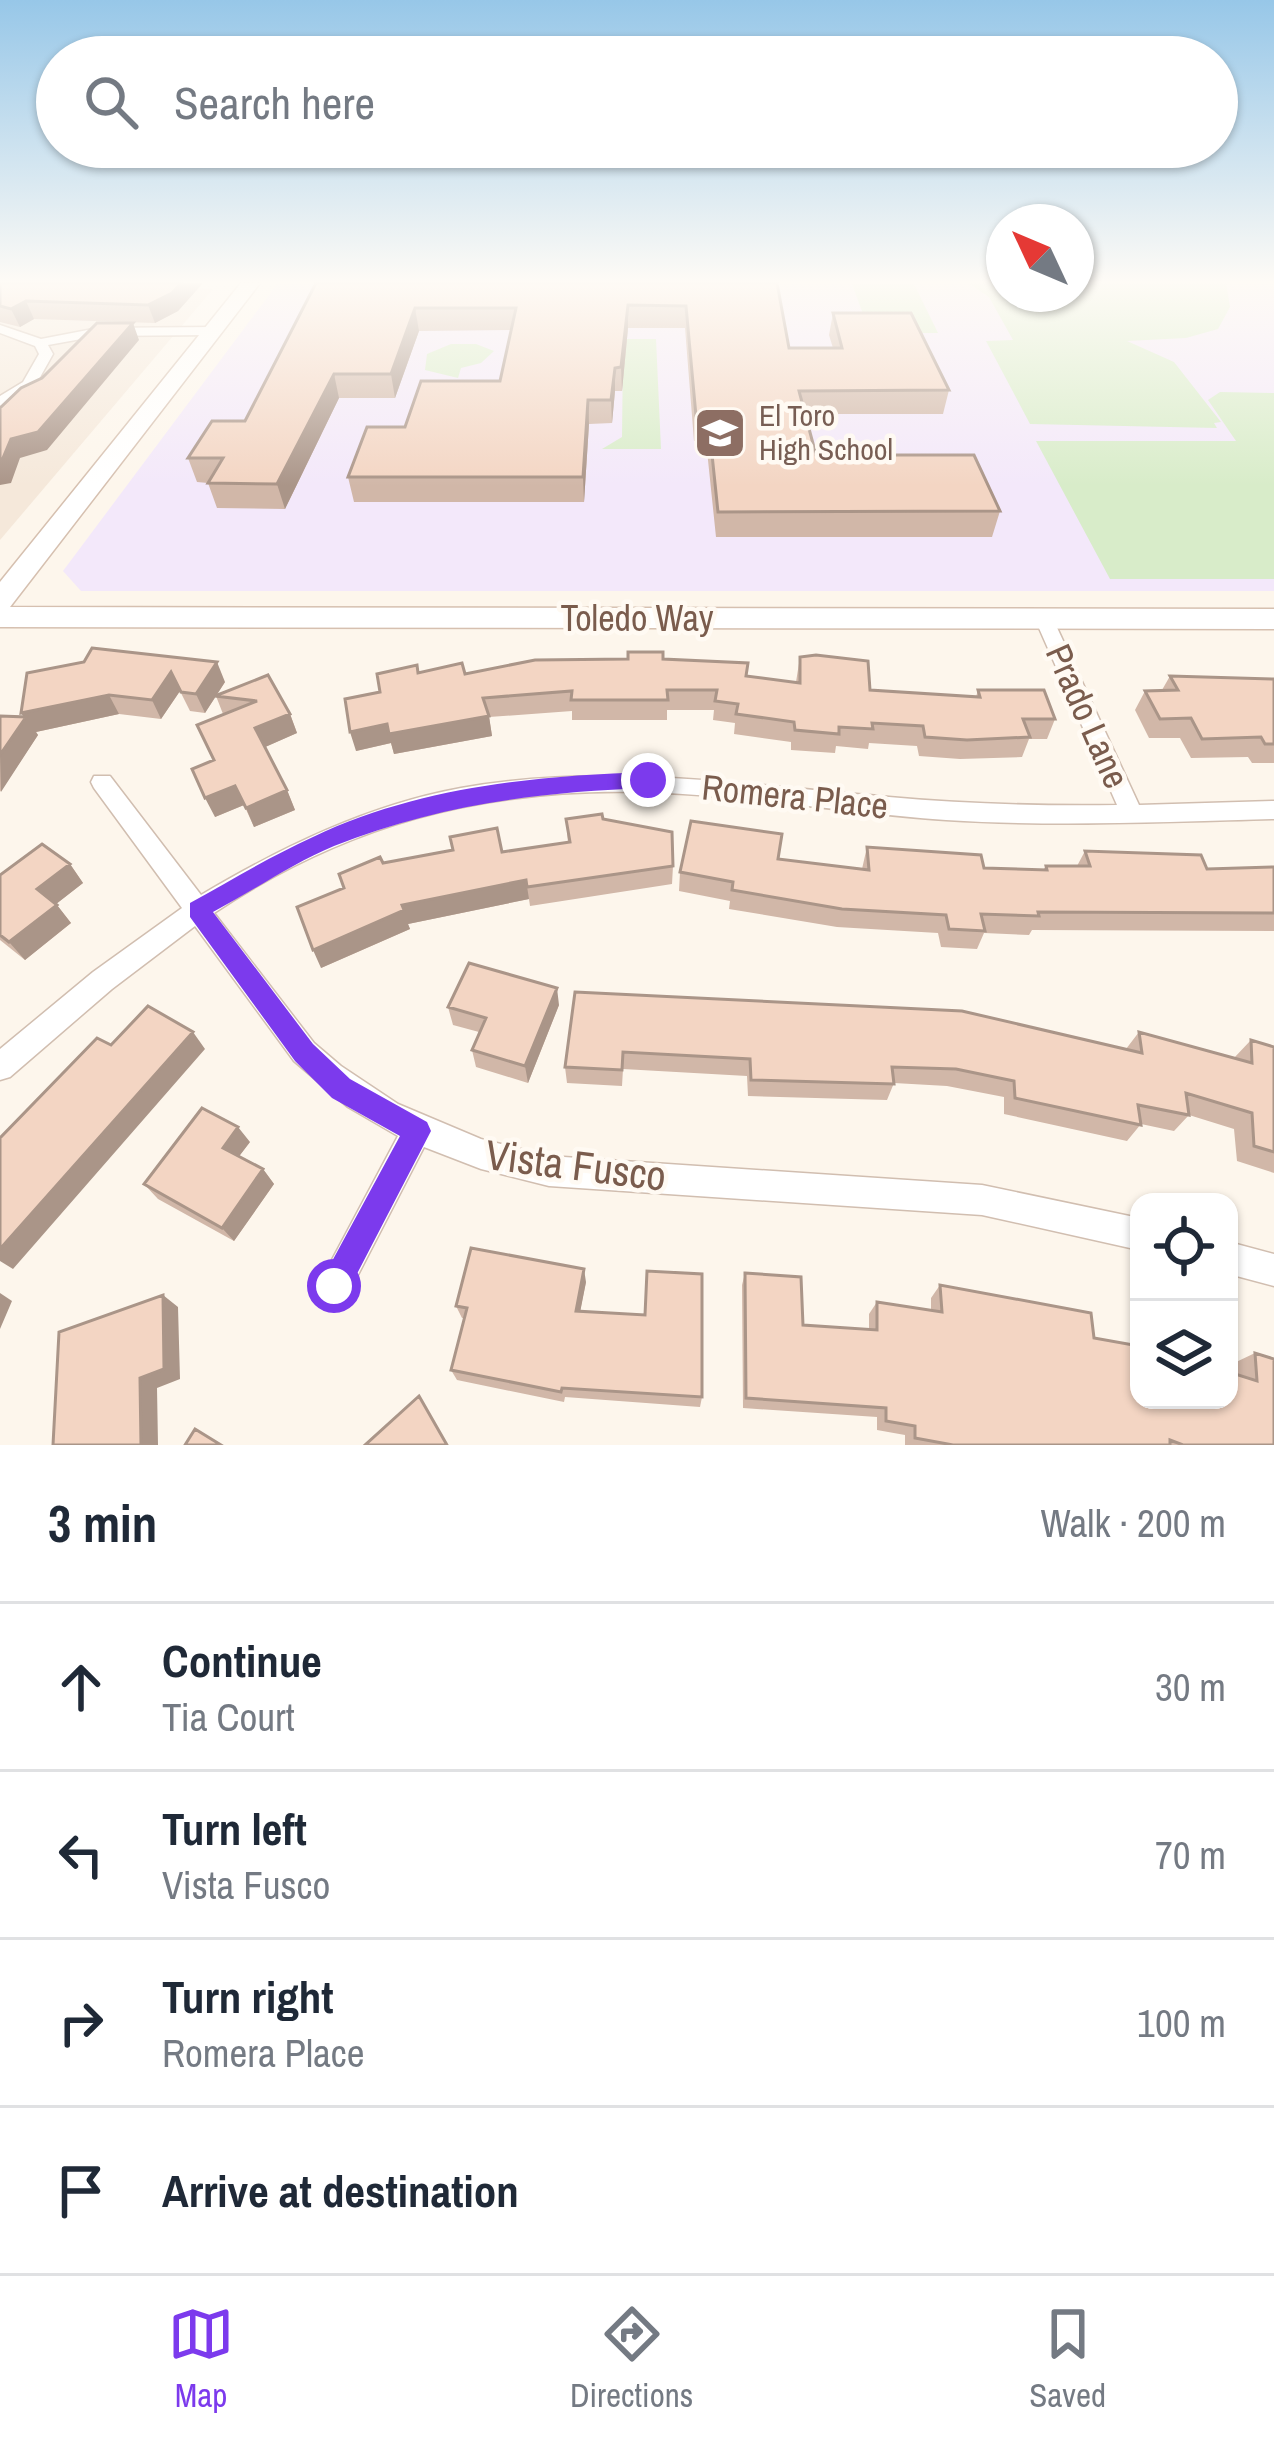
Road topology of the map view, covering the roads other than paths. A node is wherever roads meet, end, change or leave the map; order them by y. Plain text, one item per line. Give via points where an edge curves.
1 (44, 350) edge
2 (198, 350) edge
3 (0, 401) edge
4 (0, 601) edge
5 (0, 617) edge
6 (1044, 619) junction
7 (1274, 619) edge
8 (102, 782) dead end
9 (1274, 810) edge
10 (1132, 814) junction
11 (198, 910) junction
12 (0, 1067) edge
13 (417, 1131) junction
14 (1130, 1232) edge
15 (1238, 1260) edge
16 (1274, 1270) edge
17 (334, 1286) dead end

1 - 3 street via 36,377
2 - 4 main road
5 - 6 main road, Toledo Way
6 - 7 main road, Toledo Way
6 - 10 street, Prado Lane
8 - 11 street, Vista Fusco
9 - 10 street, Romera Place
10 - 11 street, Romera Place via 951,811 648,780 554,783 387,817 323,841
11 - 12 street, Romera Place via 95,982
11 - 13 street, Vista Fusco via 304,1052 341,1088
13 - 14 street, Vista Fusco via 480,1157 549,1171 982,1200
13 - 17 street
15 - 16 street

